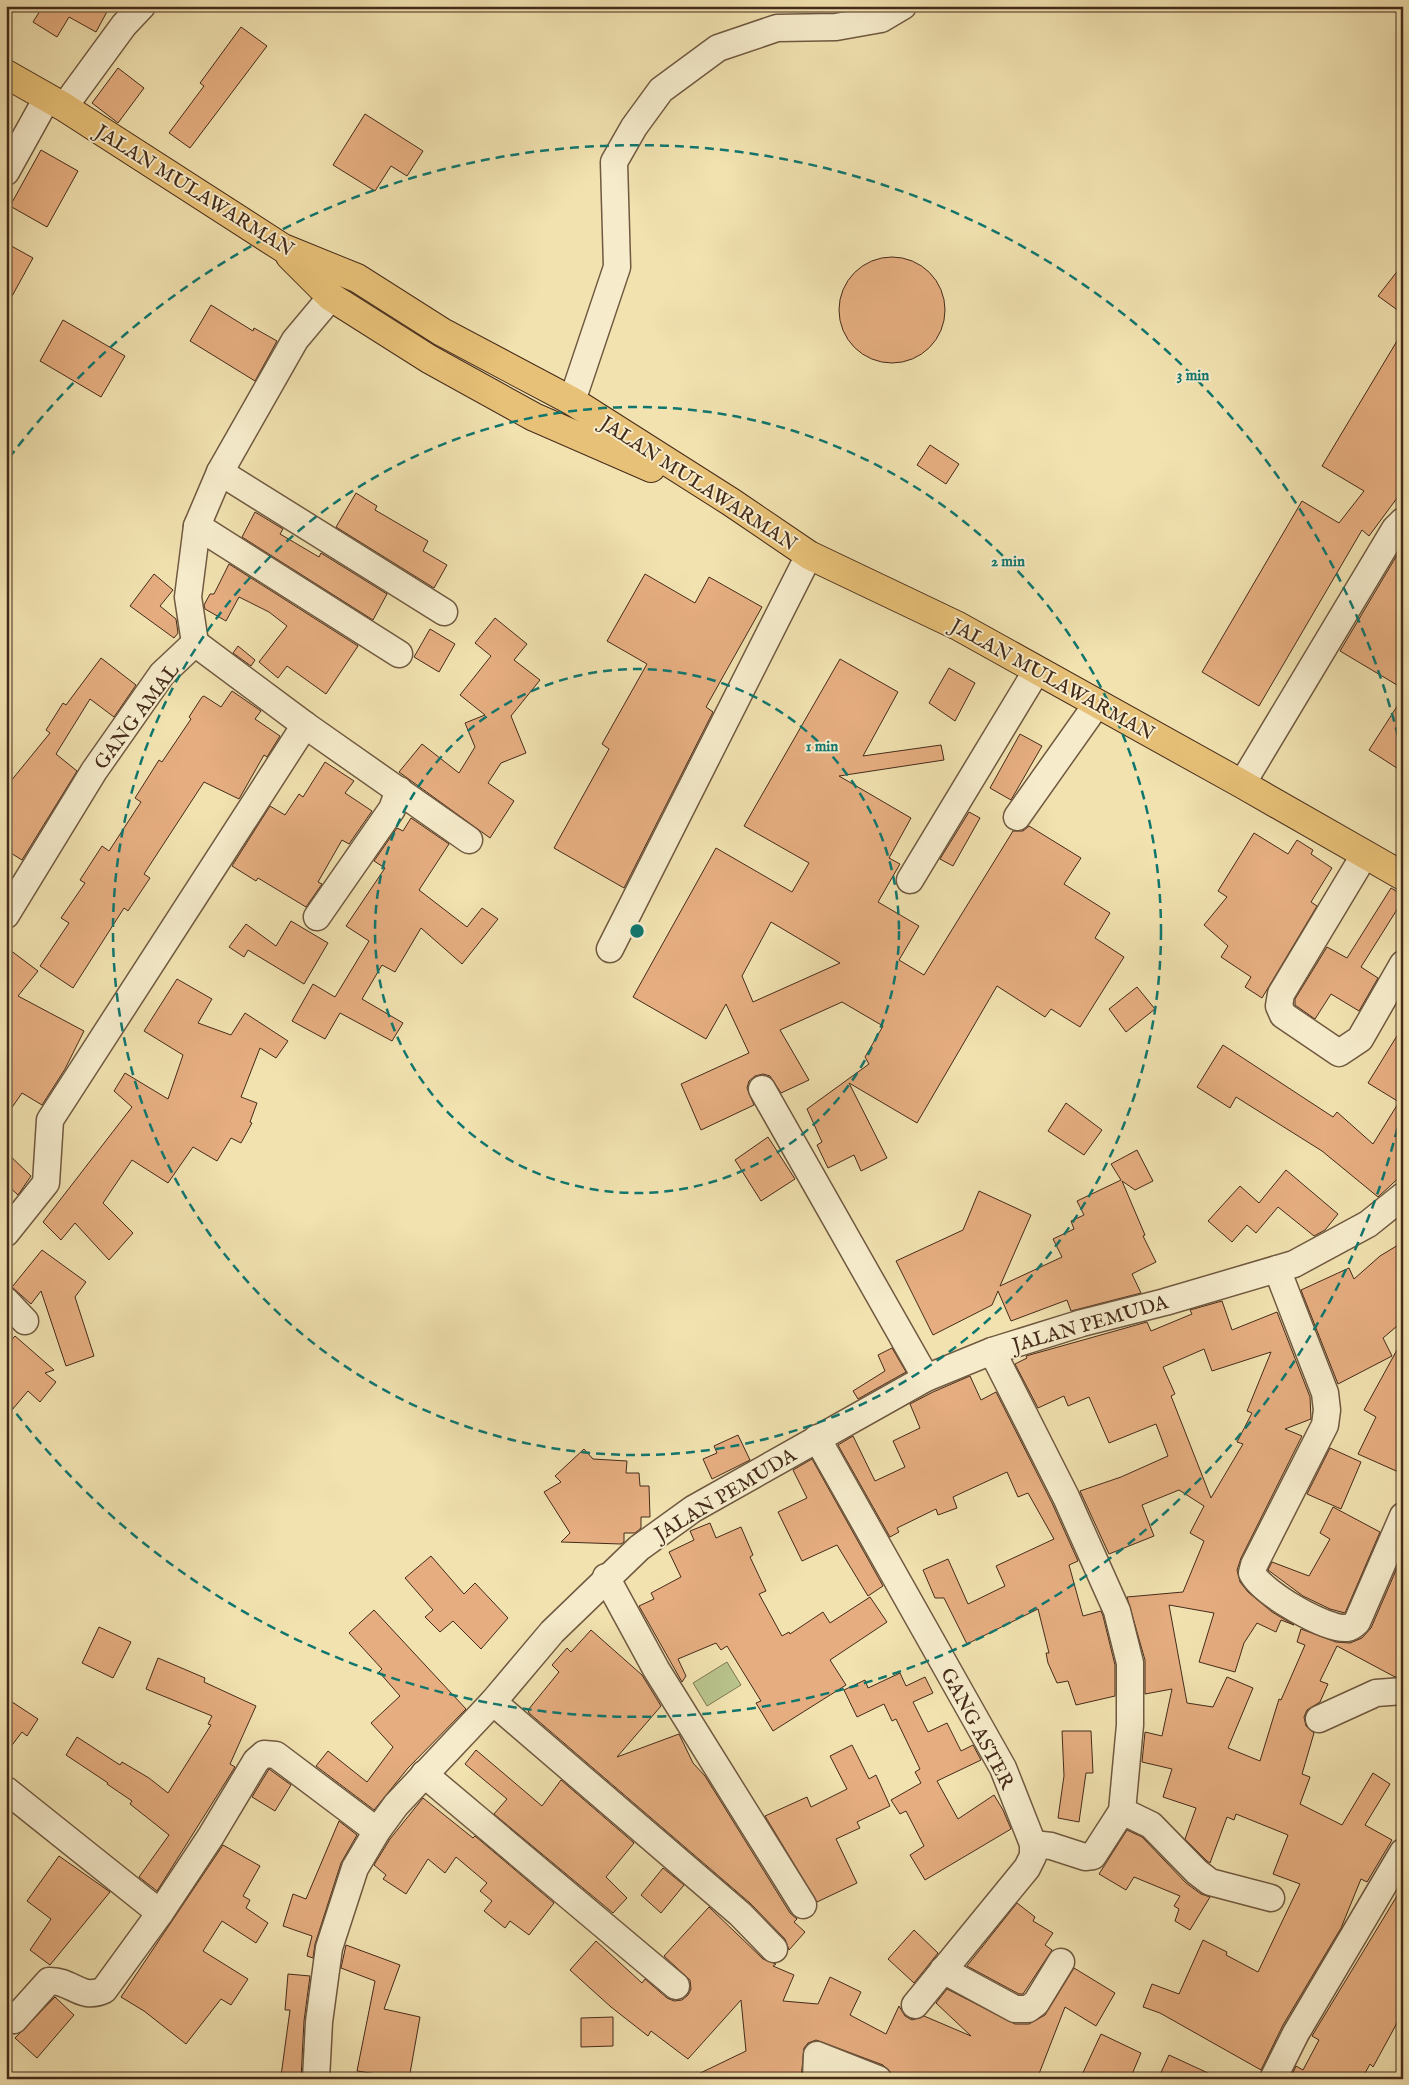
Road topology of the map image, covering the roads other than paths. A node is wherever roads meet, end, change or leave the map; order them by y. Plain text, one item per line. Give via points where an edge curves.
1 (142, 6) edge
2 (903, 6) edge
3 (6, 74) edge
4 (55, 102) junction
5 (6, 172) edge
6 (283, 248) junction
7 (331, 297) junction
8 (561, 396) junction
9 (220, 472) junction
10 (731, 502) junction
11 (1403, 521) edge
12 (197, 526) junction
13 (809, 555) junction
14 (444, 612) dead end
15 (195, 643) junction
16 (399, 654) dead end
17 (1036, 670) junction
18 (1097, 704) junction
19 (305, 725) junction
20 (1242, 784) junction
21 (399, 790) junction
22 (1017, 817) dead end
23 (469, 840) dead end
24 (1365, 854) junction
25 (1403, 876) edge
26 (910, 880) dead end
27 (6, 915) edge
28 (317, 917) dead end
29 (610, 949) dead end
30 (1403, 964) edge
31 (762, 1089) dead end
32 (1403, 1196) edge
33 (6, 1233) edge
34 (1277, 1269) junction
35 (6, 1301) edge
36 (25, 1321) dead end
37 (992, 1351) junction
38 (926, 1378) junction
39 (817, 1438) junction
40 (1403, 1516) edge
41 (606, 1577) junction
42 (1403, 1691) edge
43 (493, 1702) junction
44 (1320, 1719) dead end
45 (424, 1774) junction
46 (6, 1790) edge
47 (1122, 1811) junction
48 (377, 1830) junction
49 (1033, 1844) junction
50 (1403, 1852) edge
51 (1272, 1898) dead end
52 (803, 1905) dead end
53 (160, 1913) junction
54 (774, 1949) dead end
55 (1061, 1962) dead end
56 (943, 1970) junction
57 (676, 1986) dead end
58 (915, 2005) dead end
59 (14, 2020) dead end
60 (316, 2079) edge
61 (816, 2079) edge
62 (878, 2079) edge
63 (1273, 2079) edge

1 - 4 street
2 - 8 street via 881,19 836,27 777,28 718,48 662,90 634,127 614,162 617,267
3 - 4 highway, JALAN MULAWARMAN
4 - 5 street
4 - 6 highway, JALAN MULAWARMAN
6 - 7 highway
6 - 8 highway, JALAN MULAWARMAN via 357,278 442,332
7 - 9 street via 295,340
7 - 10 highway via 429,359 534,417
8 - 10 highway, JALAN MULAWARMAN
9 - 12 street
9 - 14 street
10 - 13 highway, JALAN MULAWARMAN
11 - 20 street
12 - 15 street via 188,597
12 - 16 street
13 - 17 highway, JALAN MULAWARMAN via 958,626
13 - 29 street
15 - 19 street
15 - 27 street, GANG AMAL via 162,674 94,771
17 - 18 highway, JALAN MULAWARMAN
17 - 26 street
18 - 20 highway, JALAN MULAWARMAN
18 - 22 street
19 - 21 street
19 - 33 street via 50,1120 46,1183
20 - 24 highway, JALAN MULAWARMAN
21 - 23 street
21 - 28 street via 392,809
24 - 25 highway, JALAN MULAWARMAN
24 - 30 street via 1281,994 1279,1006 1283,1015 1339,1052 1360,1039
31 - 38 street
32 - 34 street, JALAN PEMUDA via 1368,1224 1294,1264
34 - 37 street, JALAN PEMUDA
34 - 40 street via 1325,1393 1327,1410 1324,1425 1252,1574 1260,1585 1282,1602 1330,1626 1352,1627
35 - 36 street
37 - 38 street, JALAN PEMUDA
37 - 47 street via 1066,1497 1117,1611 1130,1663 1130,1725
38 - 39 street, JALAN PEMUDA
39 - 41 street, JALAN PEMUDA via 693,1509 639,1548
39 - 49 street, GANG ASTER via 1003,1768
41 - 43 street, JALAN PEMUDA via 552,1632
41 - 52 street via 656,1669
42 - 44 street via 1376,1693
43 - 45 street, JALAN PEMUDA
43 - 54 street via 740,1914
45 - 48 street, JALAN PEMUDA
45 - 57 street
46 - 53 street
47 - 49 street via 1093,1856 1085,1857
47 - 51 street via 1151,1824 1210,1882
48 - 53 street via 276,1754 264,1754 256,1761
48 - 60 street, JALAN PEMUDA via 355,1868 329,1948 319,2022
49 - 56 street via 1033,1856 1027,1868
50 - 63 street via 1296,2033
53 - 59 street via 104,1990 94,1995 80,1993 59,1981 48,1981
55 - 56 street via 1036,2002 1028,2009 1015,2009
56 - 58 street
61 - 62 street via 817,2055

